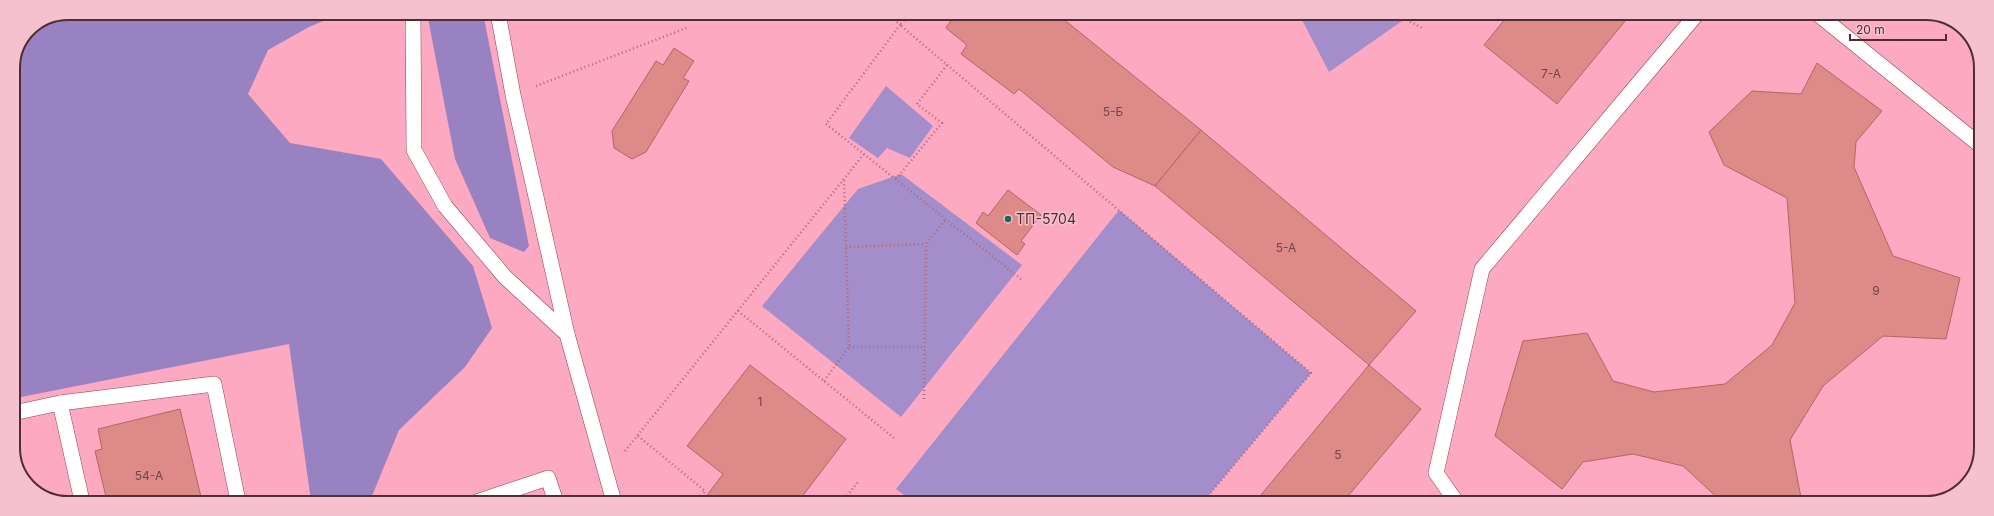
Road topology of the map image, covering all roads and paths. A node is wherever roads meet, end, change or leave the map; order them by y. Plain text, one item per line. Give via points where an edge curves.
1 (413, 20) edge
2 (499, 20) edge
3 (895, 20) edge
4 (904, 20) edge
5 (1407, 20) edge
6 (1692, 20) edge
7 (1825, 20) edge
8 (900, 25) junction
9 (688, 27) dead end
10 (1422, 28) dead end
11 (947, 65) junction
12 (513, 95) junction
13 (1974, 141) edge
14 (864, 154) junction
15 (844, 179) junction
16 (896, 179) junction
17 (946, 219) junction
18 (926, 244) junction
19 (846, 248) junction
20 (1021, 279) dead end
21 (738, 311) junction
22 (568, 334) junction
23 (849, 347) junction
24 (925, 347) junction
25 (824, 381) junction
26 (924, 399) dead end
27 (60, 403) junction
28 (20, 412) edge
29 (638, 436) junction
30 (894, 438) dead end
31 (606, 475) junction
32 (858, 482) dead end
33 (81, 496) edge
34 (237, 496) edge
35 (494, 496) edge
36 (554, 496) edge
37 (612, 496) edge
38 (701, 496) edge
39 (847, 496) edge
40 (1208, 496) edge
41 (1453, 496) edge

1 - 22 lane via 414,150 445,206 505,277
2 - 12 lane
3 - 8 path
4 - 8 path
5 - 10 path
6 - 41 lane via 1482,269 1436,473
7 - 13 lane
8 - 11 path
8 - 14 path via 826,124
9 - 12 path
11 - 16 path via 917,104 942,123
11 - 40 path via 1311,372
12 - 22 lane
14 - 15 path
14 - 16 path
15 - 19 path
15 - 21 path
16 - 17 path
17 - 18 path
17 - 20 path
18 - 19 path
18 - 24 path
19 - 23 path
21 - 25 path
21 - 29 path
22 - 31 lane
23 - 24 path
23 - 25 path
24 - 26 path
25 - 30 path
27 - 28 lane
27 - 33 lane
27 - 34 lane via 214,384
29 - 31 path
29 - 38 path via 705,491
31 - 37 lane
32 - 39 path
35 - 36 lane via 548,478

